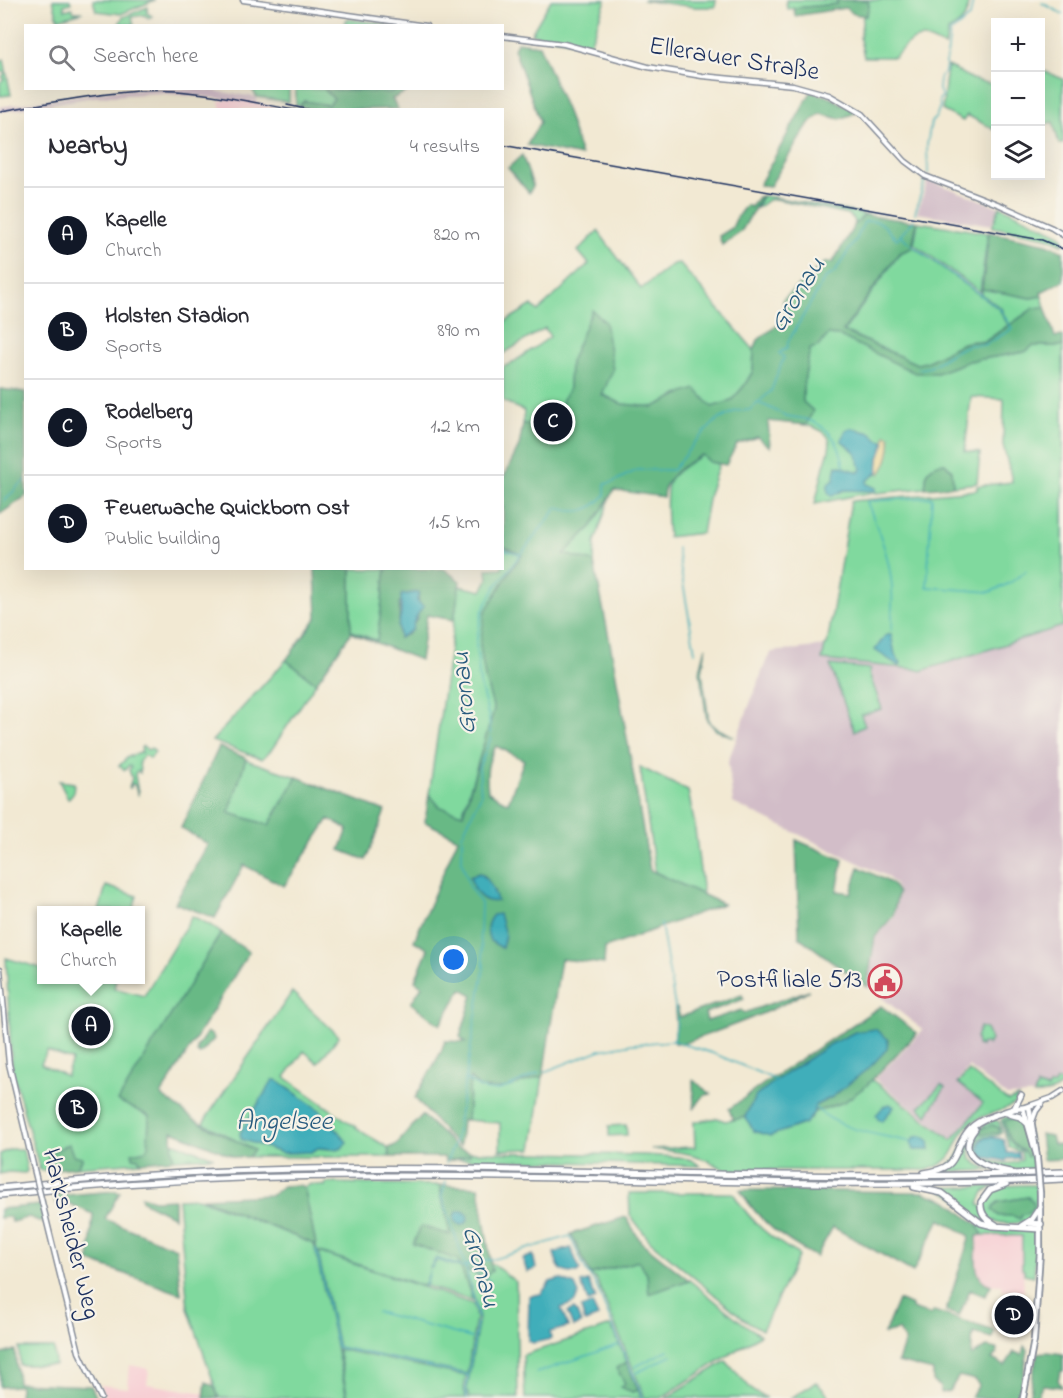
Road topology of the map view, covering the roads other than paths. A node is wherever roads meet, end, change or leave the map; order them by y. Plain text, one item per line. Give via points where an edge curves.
1 (243, 0) edge
2 (412, 24) edge
3 (504, 36) edge
4 (1063, 235) edge
5 (0, 969) edge
6 (1063, 1091) edge
7 (1021, 1095) dead end
8 (1044, 1101) junction
9 (1026, 1107) junction
10 (1014, 1108) junction
11 (1009, 1114) junction
12 (1029, 1123) junction
13 (1063, 1172) edge
14 (1023, 1174) junction
15 (906, 1176) junction
16 (1063, 1179) edge
17 (1020, 1181) junction
18 (898, 1184) junction
19 (0, 1188) edge
20 (0, 1196) edge
21 (1040, 1207) junction
22 (1027, 1223) junction
23 (998, 1225) junction
24 (1020, 1226) junction
25 (1040, 1226) junction
26 (101, 1398) edge
27 (1023, 1398) edge

1 - 2 main road
3 - 4 main road, Ellerauer Straße via 564,44 648,67 793,85 830,95 862,114 905,161 925,176
5 - 26 main road, Harksheider Weg, bridge via 9,1064 79,1352
6 - 8 main road
7 - 10 highway
8 - 9 main road
8 - 12 main road
9 - 10 highway
9 - 11 highway
9 - 12 main road
10 - 15 highway via 974,1125 947,1166
11 - 12 highway
11 - 14 highway via 978,1125 971,1134 969,1150 984,1166
12 - 21 main road, bridge via 1037,1158
13 - 14 highway
14 - 15 highway
15 - 19 highway via 295,1169 164,1174
16 - 17 highway
17 - 18 highway
17 - 23 highway via 994,1188 983,1197 983,1214
18 - 20 highway via 296,1177 121,1184
18 - 23 highway via 942,1193 974,1219
21 - 22 highway
21 - 25 main road
22 - 24 highway
22 - 25 highway
23 - 24 highway
24 - 25 highway
25 - 27 main road via 1034,1340

